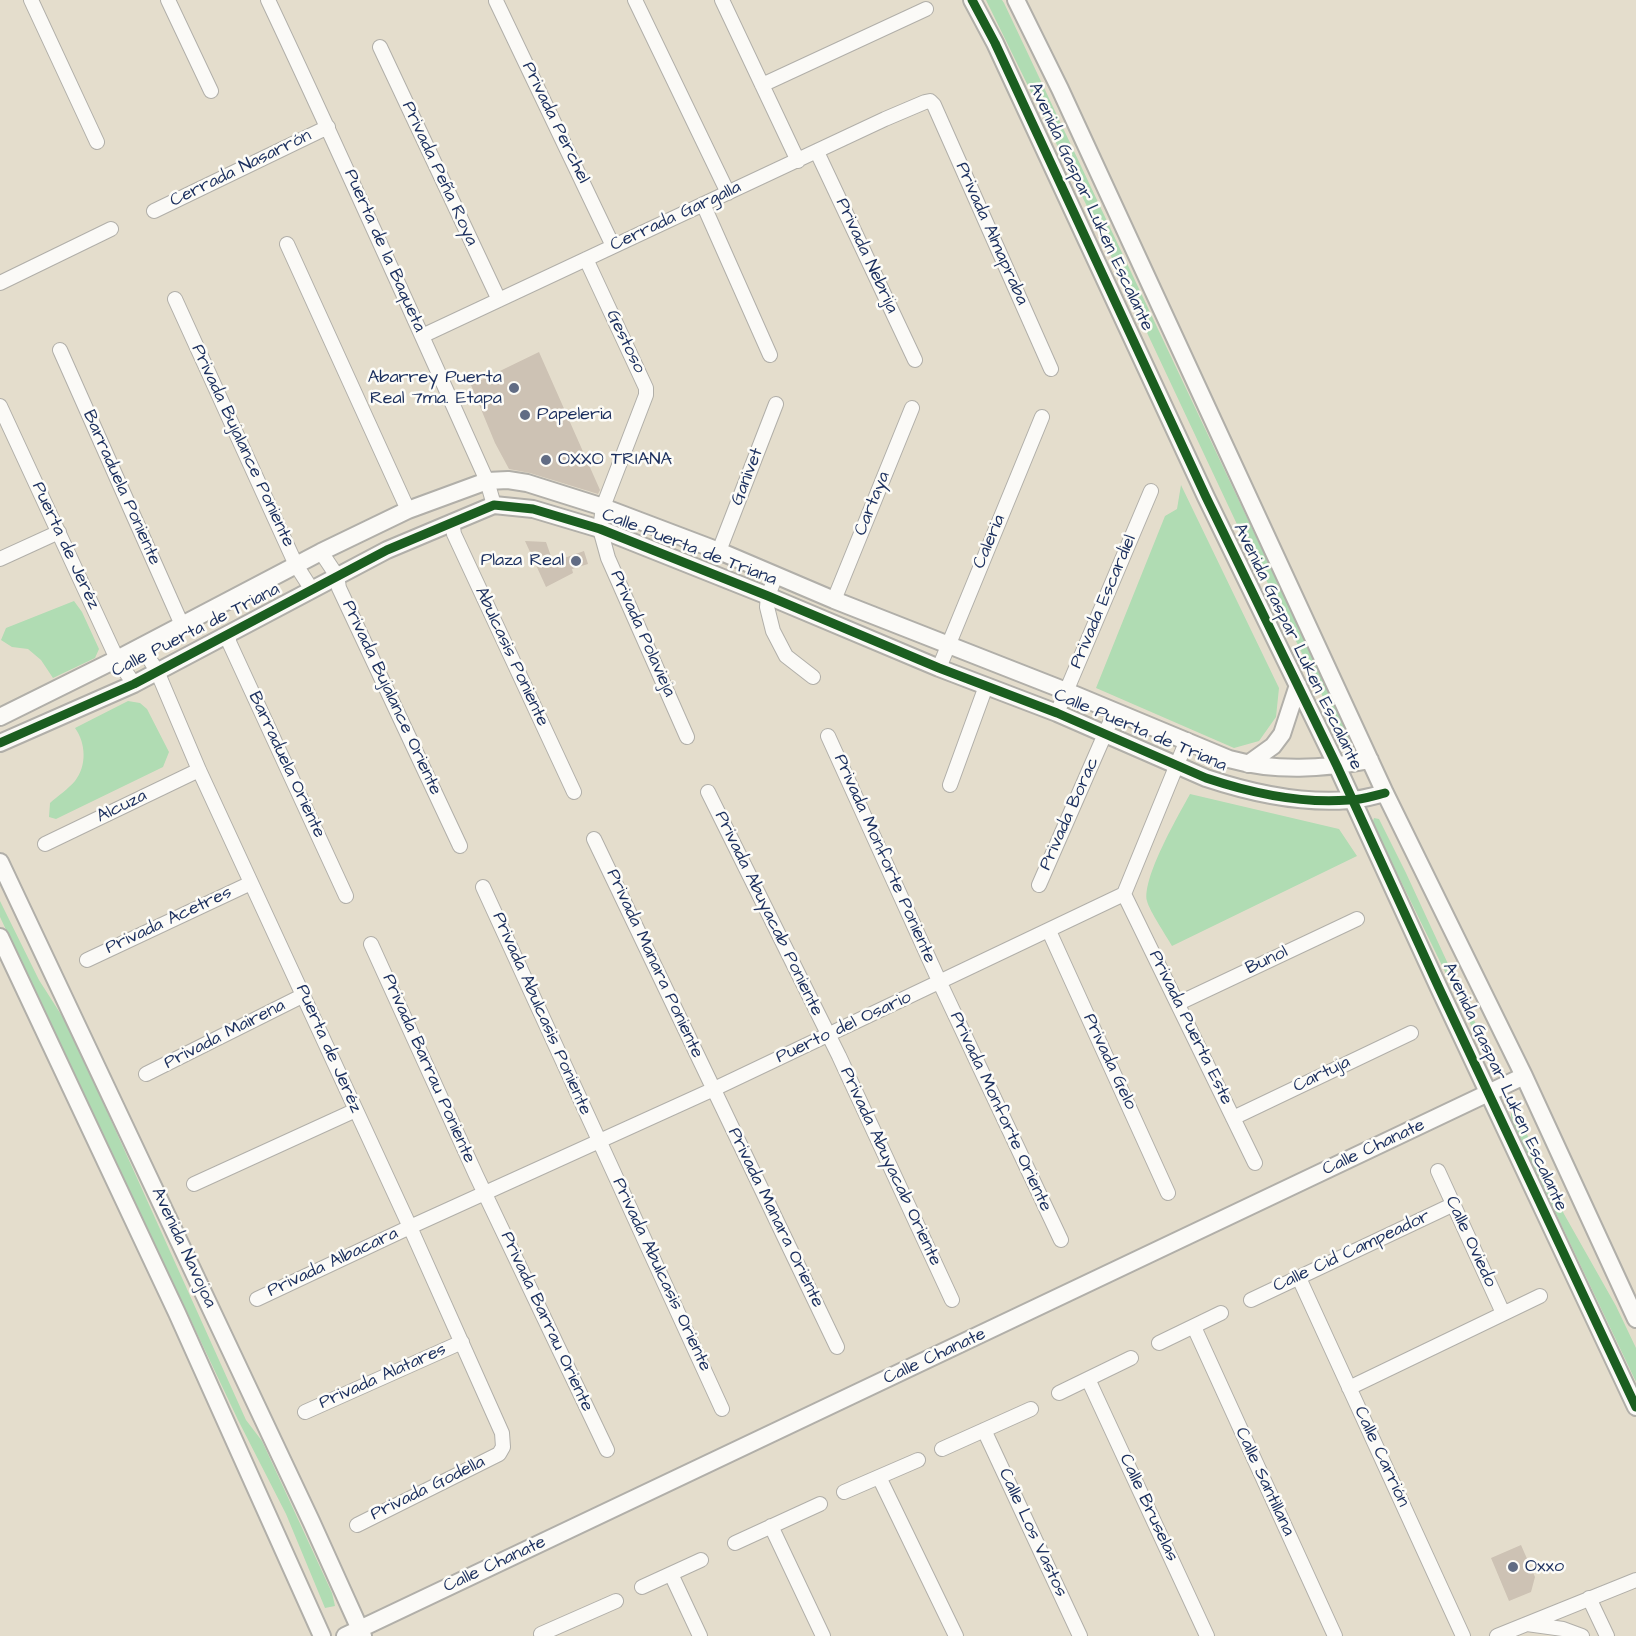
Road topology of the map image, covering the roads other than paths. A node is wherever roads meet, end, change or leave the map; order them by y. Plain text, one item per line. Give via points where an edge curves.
1 (31, 0) edge
2 (168, 0) edge
3 (268, 0) edge
4 (496, 0) edge
5 (635, 0) edge
6 (722, 0) edge
7 (972, 0) edge
8 (1016, 0) edge
9 (926, 9) dead end
10 (380, 47) dead end
11 (762, 85) junction
12 (212, 92) dead end
13 (930, 101) joint
14 (328, 127) junction
15 (97, 142) dead end
16 (817, 152) junction
17 (798, 161) junction
18 (728, 193) junction
19 (703, 204) junction
20 (154, 211) dead end
21 (111, 229) dead end
22 (287, 244) dead end
23 (613, 246) junction
24 (585, 259) junction
25 (0, 284) edge
26 (175, 299) dead end
27 (499, 300) junction
28 (422, 336) junction
29 (60, 350) dead end
30 (770, 355) dead end
31 (915, 360) dead end
32 (1051, 369) dead end
33 (776, 404) dead end
34 (912, 408) dead end
35 (2, 414) edge
36 (1042, 417) dead end
37 (487, 481) junction
38 (1151, 491) dead end
39 (494, 505) junction
40 (603, 507) junction
41 (408, 510) junction
42 (452, 522) junction
43 (600, 529) junction
44 (58, 532) junction
45 (719, 551) junction
46 (321, 552) junction
47 (0, 558) edge
48 (296, 565) junction
49 (776, 575) junction
50 (337, 576) junction
51 (312, 590) junction
52 (768, 596) junction
53 (834, 600) junction
54 (182, 625) junction
55 (229, 633) junction
56 (948, 645) junction
57 (141, 646) junction
58 (117, 659) junction
59 (939, 668) junction
60 (157, 671) junction
61 (813, 677) dead end
62 (134, 684) junction
63 (1298, 685) junction
64 (986, 686) junction
65 (1066, 691) junction
66 (22, 707) junction
67 (1115, 711) junction
68 (1057, 713) junction
69 (0, 717) edge
70 (32, 728) junction
71 (1106, 734) junction
72 (828, 736) dead end
73 (687, 737) dead end
74 (1186, 740) junction
75 (0, 743) edge
76 (1370, 760) junction
77 (1248, 764) junction
78 (1176, 765) junction
79 (1337, 766) junction
80 (1277, 769) junction
81 (199, 770) junction
82 (950, 785) dead end
83 (574, 792) dead end
84 (708, 792) dead end
85 (1385, 793) junction
86 (1277, 796) junction
87 (1352, 800) junction
88 (594, 839) dead end
89 (45, 844) dead end
90 (460, 846) dead end
91 (0, 862) edge
92 (251, 883) junction
93 (0, 885) edge
94 (1039, 885) dead end
95 (483, 886) dead end
96 (1124, 894) junction
97 (346, 896) dead end
98 (20, 903) junction
99 (1357, 919) dead end
100 (1049, 931) junction
101 (0, 938) edge
102 (371, 944) dead end
103 (87, 960) dead end
104 (940, 983) junction
105 (304, 995) junction
106 (1179, 1003) junction
107 (1411, 1033) dead end
108 (828, 1035) junction
109 (146, 1074) dead end
110 (1524, 1076) junction
111 (714, 1089) junction
112 (1490, 1093) junction
113 (356, 1110) junction
114 (1233, 1118) junction
115 (599, 1142) junction
116 (1255, 1163) dead end
117 (1438, 1171) dead end
118 (194, 1184) dead end
119 (485, 1193) junction
120 (1168, 1193) dead end
121 (1452, 1205) junction
122 (410, 1227) junction
123 (1061, 1240) dead end
124 (1299, 1278) junction
125 (1540, 1296) dead end
126 (256, 1299) dead end
127 (952, 1300) dead end
128 (1251, 1300) dead end
129 (1221, 1313) dead end
130 (1503, 1313) junction
131 (1636, 1319) edge
132 (1194, 1327) junction
133 (462, 1342) junction
134 (1159, 1343) dead end
135 (837, 1347) dead end
136 (1131, 1358) dead end
137 (1089, 1379) junction
138 (1349, 1388) junction
139 (1059, 1393) dead end
140 (1636, 1407) edge
141 (722, 1409) dead end
142 (1031, 1409) dead end
143 (305, 1412) dead end
144 (984, 1430) junction
145 (942, 1449) dead end
146 (607, 1450) dead end
147 (499, 1454) joint
148 (918, 1460) dead end
149 (879, 1477) junction
150 (844, 1492) dead end
151 (820, 1504) dead end
152 (357, 1524) dead end
153 (771, 1526) junction
154 (735, 1543) dead end
155 (701, 1560) dead end
156 (671, 1574) junction
157 (1636, 1580) edge
158 (642, 1587) dead end
159 (1589, 1598) junction
160 (616, 1601) dead end
161 (565, 1622) junction
162 (1525, 1624) junction
163 (356, 1634) edge
164 (541, 1634) dead end
165 (322, 1636) edge
166 (572, 1636) edge
167 (700, 1636) edge
168 (823, 1636) edge
169 (956, 1636) edge
170 (1080, 1636) edge
171 (1207, 1636) edge
172 (1335, 1636) edge
173 (1463, 1636) edge
174 (1497, 1636) edge
175 (1582, 1636) edge
176 (1607, 1636) edge

1 - 15 street
2 - 12 street
3 - 14 street, Puerta de la Baqueta
4 - 23 street, Privada Perchel
5 - 18 street
6 - 11 street
7 - 63 street, Avenida Gaspar Luken Escalante
8 - 76 street, Avenida Gaspar Luken Escalante
9 - 11 street
10 - 27 street, Privada Peña Roya
11 - 17 street
13 - 16 street, Cerrada Gargalla
13 - 32 street, Privada Almapraba
14 - 20 street, Cerrada Nasarrón
14 - 28 street, Puerta de la Baqueta
16 - 17 street, Cerrada Gargalla
16 - 31 street, Privada Nebrija
17 - 18 street, Cerrada Gargalla
18 - 19 street, Cerrada Gargalla
19 - 23 street, Cerrada Gargalla
19 - 30 street
21 - 25 street
22 - 41 street
23 - 24 street, Cerrada Gargalla
24 - 27 street, Cerrada Gargalla
24 - 40 street, Gestoso via 646,388
26 - 48 street, Privada Bujalance Poniente
27 - 28 street, Cerrada Gargalla
28 - 37 street, Puerta de la Baqueta
29 - 54 street, Barraduela Poniente
33 - 45 street, Ganivet
34 - 53 street, Cartaya
35 - 44 street, Puerta de Jeréz
36 - 56 street, Caleria
37 - 39 street, Puerta de la Baqueta
37 - 40 street, Calle Puerta de Triana via 527,483
37 - 41 street, Calle Puerta de Triana
38 - 65 street, Privada Escardiel
39 - 42 street, Calle Puerta de Triana
39 - 43 street, Calle Puerta de Triana via 533,509
40 - 43 street, Gestoso
40 - 45 street, Calle Puerta de Triana
41 - 46 street, Calle Puerta de Triana
42 - 50 street, Calle Puerta de Triana
42 - 83 street, Abulcasis Poniente via 454,534
43 - 52 street, Calle Puerta de Triana
43 - 73 street, Privada Polavieja
44 - 47 street
44 - 58 street, Puerta de Jeréz
45 - 49 street, Calle Puerta de Triana
46 - 48 street, Calle Puerta de Triana
46 - 50 street, Privada Bujalance Oriente
48 - 51 street, Privada Bujalance Poniente
48 - 54 street, Calle Puerta de Triana
49 - 52 street
49 - 53 street, Calle Puerta de Triana
50 - 51 street, Calle Puerta de Triana
50 - 90 street, Privada Bujalance Oriente via 339,588
51 - 55 street, Calle Puerta de Triana
52 - 59 street, Calle Puerta de Triana
52 - 61 street via 768,617 780,646
53 - 56 street, Calle Puerta de Triana
54 - 57 street, Calle Puerta de Triana
55 - 60 street, Calle Puerta de Triana
55 - 97 street, Barraduela Oriente via 229,642
56 - 59 street, Caleria
56 - 65 street, Calle Puerta de Triana
57 - 58 street, Calle Puerta de Triana
57 - 60 street, Puerta de Jeréz
58 - 62 street, Puerta de Jeréz
58 - 66 street, Calle Puerta de Triana
59 - 64 street, Calle Puerta de Triana
60 - 62 street, Calle Puerta de Triana
60 - 81 street, Puerta de Jeréz
62 - 70 street, Calle Puerta de Triana
63 - 77 street via 1282,734 1273,746
63 - 79 street, Avenida Gaspar Luken Escalante
64 - 68 street, Calle Puerta de Triana
64 - 82 street
65 - 67 street, Calle Puerta de Triana
65 - 68 street, Privada Escardiel
66 - 69 street, Calle Puerta de Triana
66 - 70 street
67 - 71 street, Privada Borac
67 - 74 street, Calle Puerta de Triana
68 - 71 street, Calle Puerta de Triana
70 - 75 street, Calle Puerta de Triana
71 - 78 street, Calle Puerta de Triana
71 - 94 street, Privada Borac
72 - 104 street, Privada Monforte Poniente
74 - 77 street, Calle Puerta de Triana
74 - 78 street
76 - 79 street, Calle Puerta de Triana
76 - 85 street, Avenida Gaspar Luken Escalante
77 - 80 street, Calle Puerta de Triana
78 - 86 street, Calle Puerta de Triana via 1228,786
78 - 96 street
79 - 80 street, Calle Puerta de Triana
79 - 87 street, Avenida Gaspar Luken Escalante
80 - 86 street
81 - 89 street, Alcuza
81 - 92 street, Puerta de Jeréz
84 - 108 street, Privada Abuyacab Poniente
85 - 87 street, Calle Puerta de Triana
85 - 110 street, Avenida Gaspar Luken Escalante
86 - 87 street, Calle Puerta de Triana
87 - 112 street, Avenida Gaspar Luken Escalante
88 - 111 street, Privada Manara Poniente
91 - 98 street, Avenida Navojoa
92 - 103 street, Privada Acetres
92 - 105 street, Puerta de Jeréz
93 - 98 street
95 - 115 street, Privada Abulcasis Poniente
96 - 100 street, Puerto del Osario
96 - 106 street, Privada Puerta Este
98 - 163 street, Avenida Navojoa via 311,1521
99 - 106 street, Bunol
100 - 104 street, Puerto del Osario
100 - 120 street, Privada Gelo
101 - 165 street, Avenida Navojoa via 177,1313
102 - 119 street, Privada Barrau Poniente
104 - 108 street, Puerto del Osario
104 - 123 street, Privada Monforte Oriente
105 - 109 street, Privada Mairena
105 - 113 street, Puerta de Jeréz
106 - 114 street, Privada Puerta Este
107 - 114 street, Cartuja
108 - 111 street, Puerto del Osario
108 - 127 street, Privada Abuyacab Oriente
110 - 112 street, Calle Chanate
110 - 131 street, Avenida Gaspar Luken Escalante
111 - 115 street, Puerto del Osario
111 - 135 street, Privada Manara Oriente
112 - 140 street, Avenida Gaspar Luken Escalante
112 - 163 street, Calle Chanate
113 - 118 street
113 - 122 street, Puerta de Jeréz
114 - 116 street, Privada Puerta Este
115 - 119 street, Puerto del Osario
115 - 141 street, Privada Abulcasis Oriente
117 - 121 street, Calle Oviedo
119 - 122 street, Puerto del Osario
119 - 146 street, Privada Barrau Oriente
121 - 124 street, Calle Cid Campeador
121 - 130 street, Calle Oviedo
122 - 126 street, Privada Albacara
122 - 133 street, Puerta de Jeréz
124 - 128 street, Calle Cid Campeador
124 - 138 street, Calle Carrión
125 - 130 street
129 - 132 street
130 - 138 street
132 - 134 street
132 - 172 street, Calle Santillana
133 - 143 street, Privada Alatares
133 - 147 street, Puerta de Jeréz via 502,1433
136 - 137 street
137 - 139 street
137 - 171 street, Calle Bruselas
138 - 173 street, Calle Carrión
142 - 144 street
144 - 145 street
144 - 170 street, Calle Los Vastos
147 - 152 street, Privada Godella
148 - 149 street
149 - 150 street
149 - 169 street
151 - 153 street
153 - 154 street
153 - 168 street
155 - 156 street
156 - 158 street
156 - 167 street
157 - 159 street
159 - 162 street
159 - 176 street
160 - 161 street
161 - 164 street
161 - 166 street
162 - 174 street
162 - 175 street

